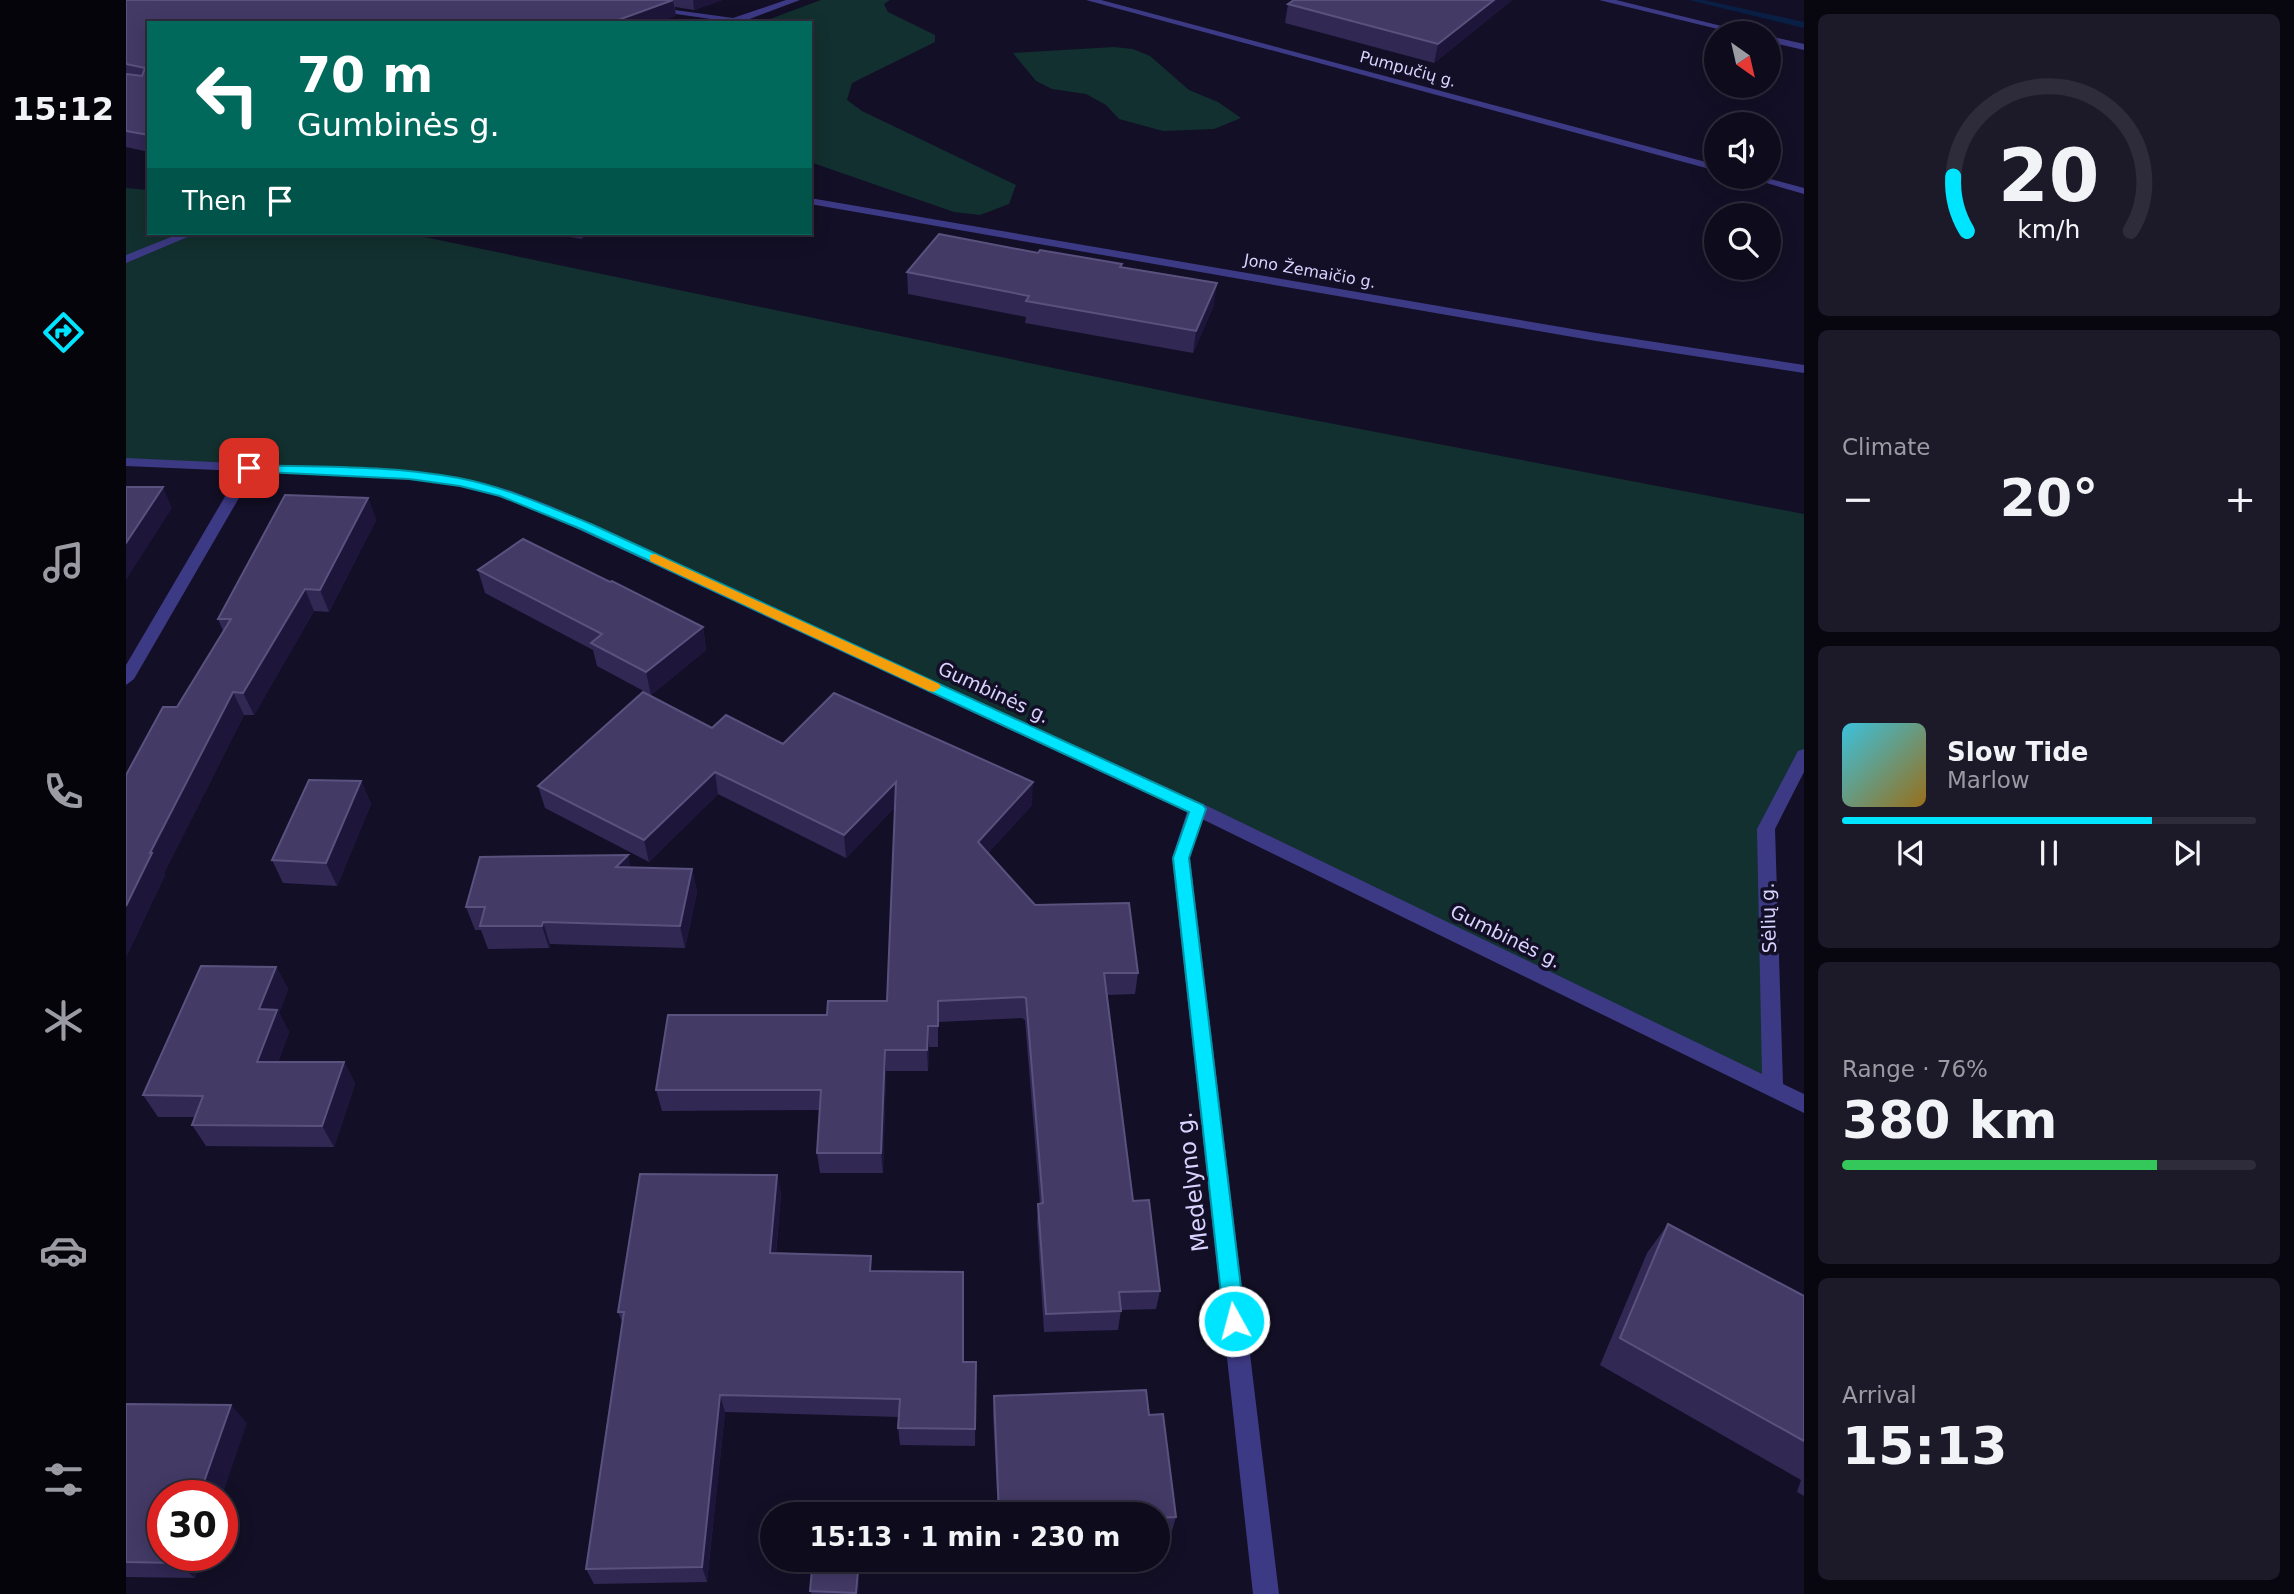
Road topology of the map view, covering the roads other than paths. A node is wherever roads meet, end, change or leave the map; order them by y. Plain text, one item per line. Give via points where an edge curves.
1 (795, 0) edge
2 (1091, 0) edge
3 (1604, 0) edge
4 (639, 8) edge
5 (724, 21) edge
6 (734, 21) edge
7 (1704, 23) edge
8 (1782, 42) edge
9 (1804, 47) edge
10 (1704, 164) edge
11 (1781, 185) edge
12 (1804, 191) edge
13 (812, 201) edge
14 (186, 235) edge
15 (126, 259) edge
16 (1804, 369) edge
17 (126, 462) edge
18 (249, 468) junction
19 (126, 678) edge
20 (1803, 758) edge
21 (1198, 809) junction
22 (1773, 1089) junction
23 (1804, 1104) edge
24 (1266, 1594) edge

1 - 6 street
2 - 10 street, Pumpučių g.
3 - 7 street
4 - 5 street
8 - 9 street
11 - 12 street
13 - 16 street, Jono Žemaičio g.
14 - 15 street
17 - 18 street, Gumbinės g.
18 - 19 street
18 - 21 street, Gumbinės g. via 409,475 504,493
20 - 22 street, Sėlių g. via 1766,829
21 - 22 street, Gumbinės g.
21 - 24 street, Medelyno g. via 1181,858
22 - 23 street, Gumbinės g.

